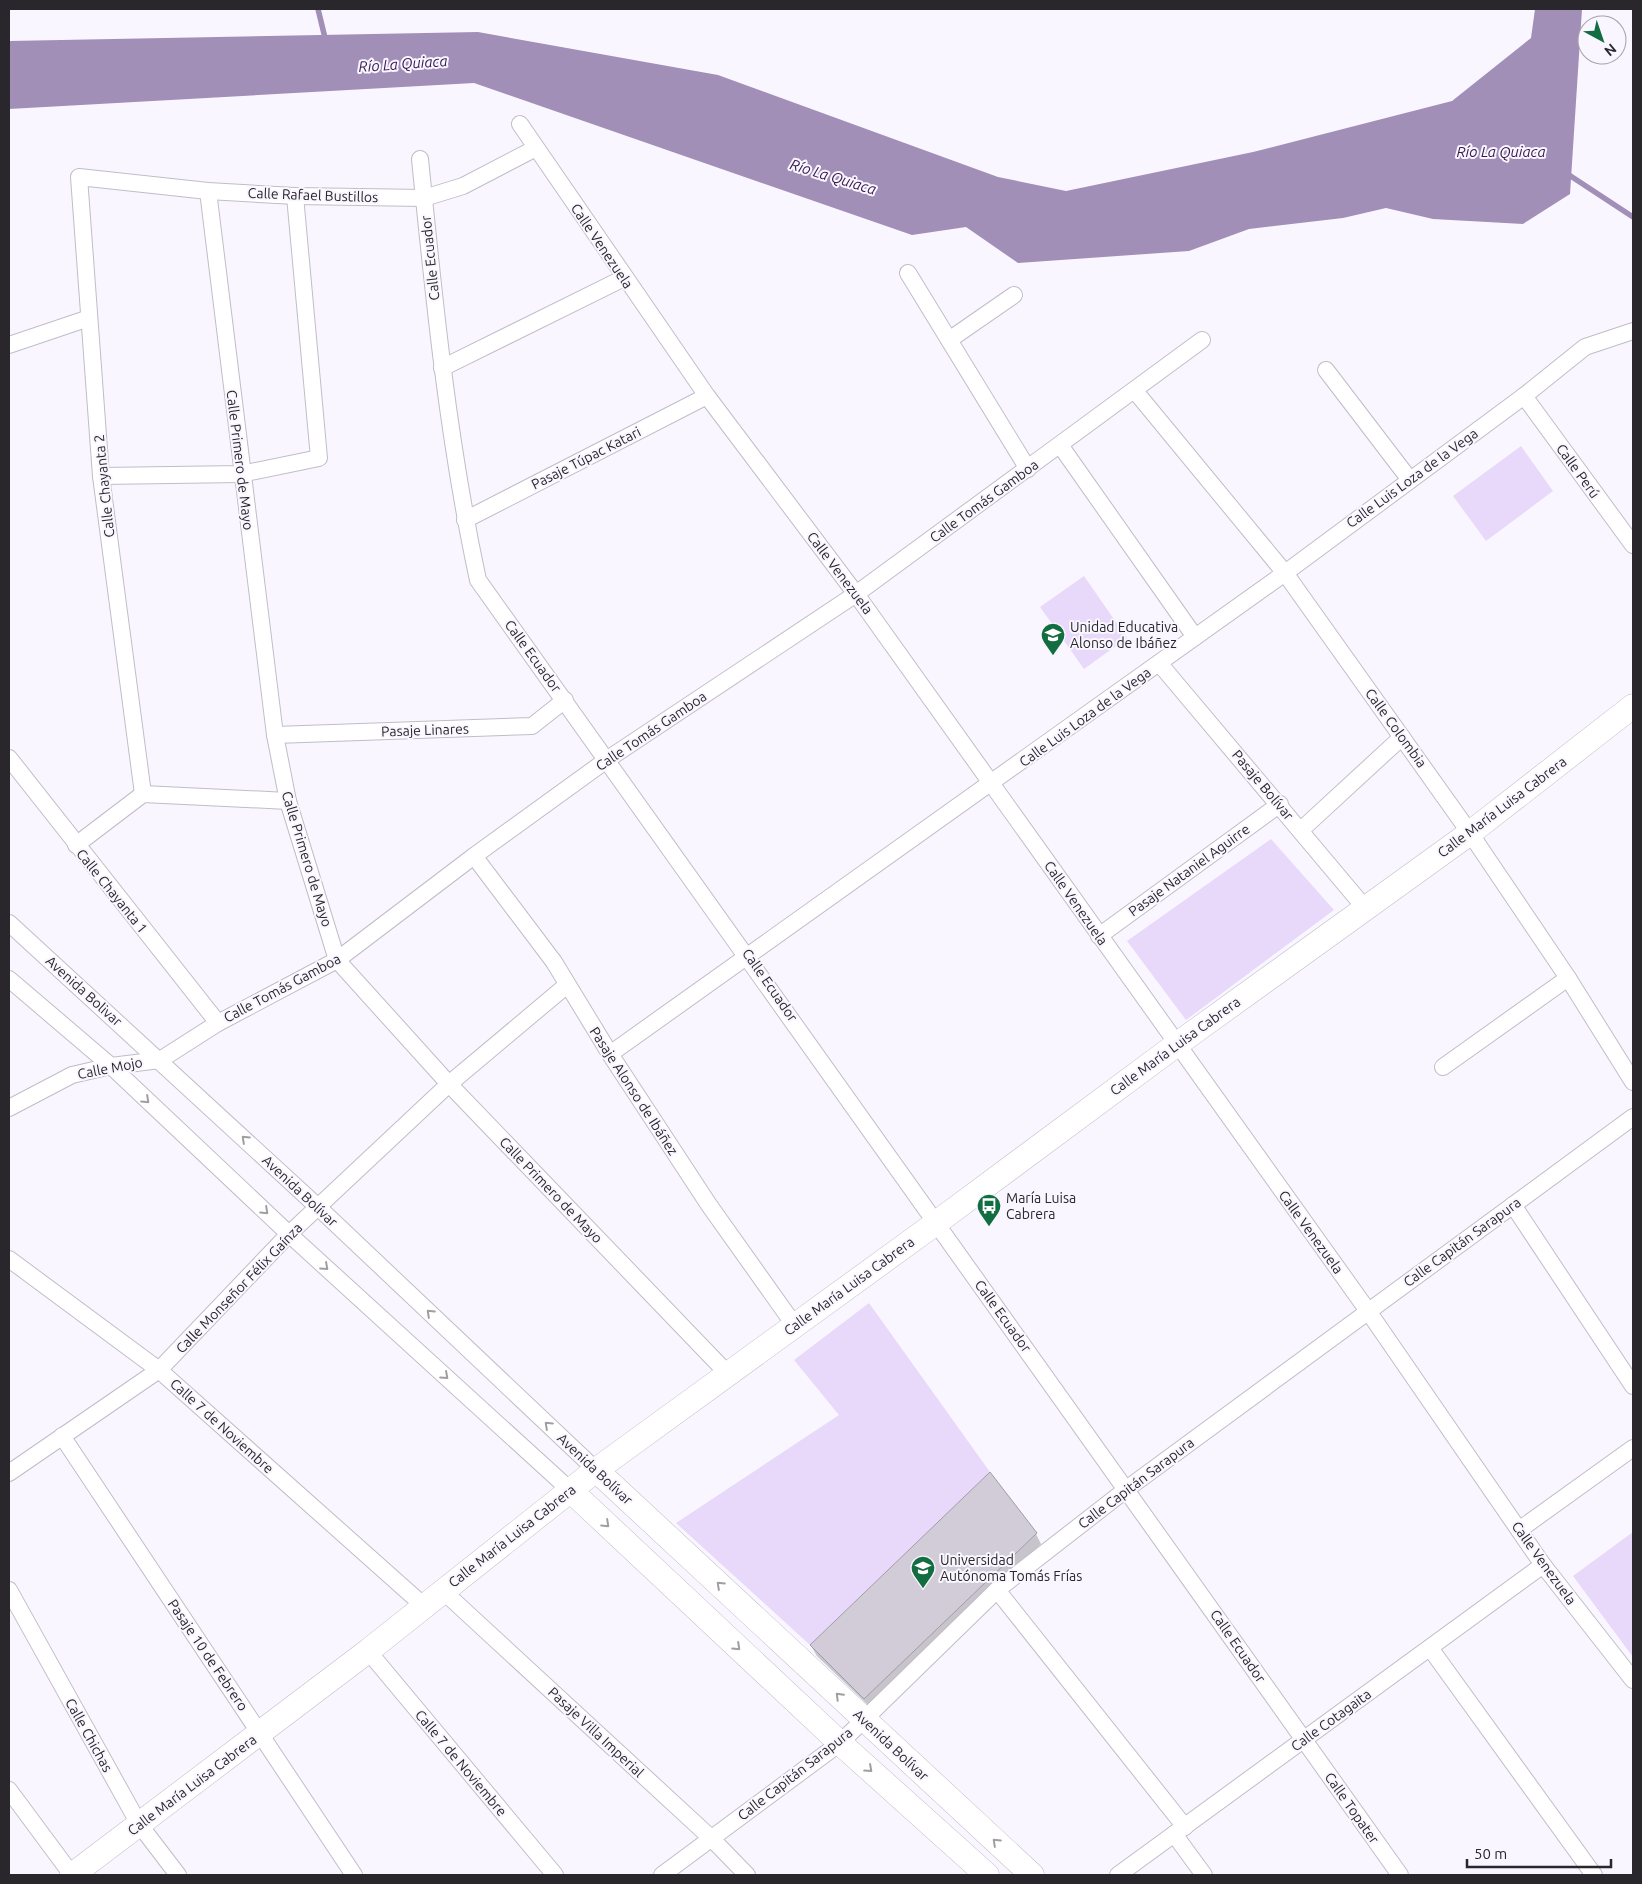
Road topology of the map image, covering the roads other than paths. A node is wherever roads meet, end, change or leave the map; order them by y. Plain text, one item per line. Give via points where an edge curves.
1 (520, 124) dead end
2 (536, 148) junction
3 (420, 158) dead end
4 (79, 177) joint
5 (208, 191) junction
6 (295, 196) junction
7 (424, 198) junction
8 (908, 274) dead end
9 (624, 278) junction
10 (1014, 295) dead end
11 (89, 318) junction
12 (1632, 333) edge
13 (949, 340) junction
14 (1202, 340) dead end
15 (9, 345) edge
16 (442, 368) junction
17 (1326, 370) dead end
18 (1135, 391) junction
19 (707, 396) junction
20 (1524, 396) junction
21 (1060, 446) junction
22 (1028, 469) junction
23 (241, 474) junction
24 (101, 476) junction
25 (1410, 480) junction
26 (465, 520) junction
27 (1633, 545) edge
28 (1285, 573) junction
29 (856, 594) junction
30 (1195, 637) junction
31 (1160, 663) junction
32 (565, 700) junction
33 (1633, 706) edge
34 (276, 735) junction
35 (1402, 737) junction
36 (9, 758) edge
37 (608, 760) junction
38 (991, 784) junction
39 (143, 794) junction
40 (288, 801) junction
41 (1280, 804) junction
42 (1301, 830) junction
43 (1470, 832) junction
44 (76, 845) junction
45 (474, 856) junction
46 (1366, 908) junction
47 (9, 923) edge
48 (1099, 936) junction
49 (750, 956) junction
50 (338, 960) junction
51 (1568, 978) junction
52 (9, 979) edge
53 (567, 985) junction
54 (218, 1023) junction
55 (1176, 1044) junction
56 (610, 1054) junction
57 (160, 1060) junction
58 (111, 1066) junction
59 (1443, 1067) dead end
60 (1633, 1081) edge
61 (449, 1084) junction
62 (9, 1108) edge
63 (1633, 1117) edge
64 (1514, 1205) junction
65 (319, 1208) junction
66 (936, 1223) junction
67 (289, 1234) junction
68 (9, 1259) edge
69 (1368, 1311) junction
70 (794, 1326) junction
71 (158, 1370) junction
72 (728, 1374) junction
73 (1633, 1386) edge
74 (62, 1436) junction
75 (1633, 1448) edge
76 (596, 1470) junction
77 (9, 1473) edge
78 (1128, 1488) junction
79 (570, 1490) junction
80 (1519, 1530) junction
81 (1543, 1565) junction
82 (9, 1590) edge
83 (997, 1590) junction
84 (442, 1591) junction
85 (424, 1606) junction
86 (1430, 1648) junction
87 (368, 1651) junction
88 (1633, 1680) edge
89 (863, 1720) junction
90 (260, 1733) junction
91 (1304, 1740) junction
92 (840, 1742) junction
93 (9, 1790) edge
94 (139, 1824) junction
95 (1180, 1830) junction
96 (711, 1838) junction
97 (72, 1875) edge
98 (178, 1875) edge
99 (354, 1875) edge
100 (555, 1875) edge
101 (662, 1875) edge
102 (747, 1875) edge
103 (987, 1875) edge
104 (1032, 1875) edge
105 (1118, 1875) edge
106 (1204, 1875) edge
107 (1400, 1875) edge
108 (1594, 1875) edge

1 - 2 street, Calle Venezuela
2 - 7 street, Calle Rafael Bustillos via 463,186
2 - 9 street, Calle Venezuela
3 - 7 street, Calle Ecuador
4 - 5 street, Calle Rafael Bustillos
4 - 11 street, Calle Chayanta 2
5 - 6 street, Calle Rafael Bustillos
5 - 23 street, Calle Primero de Mayo
6 - 7 street, Calle Rafael Bustillos
6 - 23 street via 318,458
7 - 16 street, Calle Ecuador
8 - 13 street
9 - 16 street
9 - 19 street, Calle Venezuela
10 - 13 street
11 - 15 street
11 - 24 street, Calle Chayanta 2
12 - 20 street, Calle Luis Loza de la Vega via 1585,347
13 - 22 street
14 - 18 street, Calle Tomás Gamboa
16 - 26 street, Calle Ecuador
17 - 25 street
18 - 21 street, Calle Tomás Gamboa
18 - 28 street, Calle Colombia
19 - 26 street, Pasaje Túpac Katari
19 - 29 street, Calle Venezuela
20 - 25 street, Calle Luis Loza de la Vega
20 - 27 street, Calle Perú
21 - 22 street, Calle Tomás Gamboa
21 - 30 street
22 - 29 street, Calle Tomás Gamboa
23 - 24 street
23 - 34 street, Calle Primero de Mayo
24 - 39 street, Calle Chayanta 2
25 - 28 street, Calle Luis Loza de la Vega
26 - 32 street, Calle Ecuador via 478,580
28 - 30 street, Calle Luis Loza de la Vega
28 - 35 street, Calle Colombia
29 - 37 street, Calle Tomás Gamboa
29 - 38 street, Calle Venezuela
30 - 31 street, Calle Luis Loza de la Vega
31 - 38 street, Calle Luis Loza de la Vega
31 - 41 street, Pasaje Bolívar
32 - 34 street, Pasaje Linares via 532,726
32 - 37 street, Calle Ecuador
33 - 43 main road, Calle María Luisa Cabrera
34 - 40 street, Calle Primero de Mayo
35 - 42 street
35 - 43 street, Calle Colombia
36 - 44 street, Calle Chayanta 1
37 - 45 street, Calle Tomás Gamboa
37 - 49 street, Calle Ecuador
38 - 48 street, Calle Venezuela
38 - 49 street, Calle Luis Loza de la Vega
39 - 40 street
39 - 44 street
40 - 50 street, Calle Primero de Mayo
41 - 42 street, Pasaje Bolívar
41 - 48 street, Pasaje Nataniel Aguirre
42 - 46 street, Pasaje Bolívar
43 - 46 main road, Calle María Luisa Cabrera
43 - 51 street, Calle Colombia
44 - 54 street, Calle Chayanta 1
45 - 50 street, Calle Tomás Gamboa
45 - 53 street, Pasaje Alonso de Ibáñez via 554,962
46 - 55 main road, Calle María Luisa Cabrera
47 - 57 street, Avenida Bolivar
48 - 55 street, Calle Venezuela
49 - 56 street, Calle Luis Loza de la Vega
49 - 66 street, Calle Ecuador
50 - 54 street, Calle Tomás Gamboa
50 - 61 street, Calle Primero de Mayo
51 - 59 street
51 - 60 street, Calle Colombia
52 - 58 street
53 - 56 street, Pasaje Alonso de Ibáñez
53 - 61 street, Calle Monseñor Félix Gaínza
54 - 57 street, Calle Tomás Gamboa
55 - 66 main road, Calle María Luisa Cabrera
55 - 69 street, Calle Venezuela
56 - 70 street, Pasaje Alonso de Ibáñez via 709,1205
57 - 58 street, Calle Mojo
65 -> 57 street, Avenida Bolívar
58 - 62 street, Calle Mojo via 72,1075
58 -> 67 street
61 - 65 street, Calle Monseñor Félix Gaínza
61 - 72 street, Calle Primero de Mayo
63 - 64 street, Calle Capitán Sarapura
64 - 69 street, Calle Capitán Sarapura
64 - 73 street
65 - 67 street, Calle Monseñor Félix Gaínza
76 -> 65 street, Avenida Bolívar
66 - 70 main road, Calle María Luisa Cabrera
66 - 78 street, Calle Ecuador
67 - 71 street, Calle Monseñor Félix Gaínza
67 -> 79 street
68 - 71 street, Calle 7 de Noviembre
69 - 78 street, Calle Capitán Sarapura
69 - 80 street, Calle Venezuela
70 - 72 main road, Calle María Luisa Cabrera
71 - 74 street, Calle Monseñor Félix Gaínza
71 - 85 street, Calle 7 de Noviembre
72 - 76 main road, Calle María Luisa Cabrera
74 - 77 street, Calle Monseñor Félix Gaínza
74 - 90 street, Pasaje 10 de Febrero
75 - 80 street
76 - 79 main road, Calle María Luisa Cabrera
89 -> 76 main road, Avenida Bolívar
78 - 83 street, Calle Capitán Sarapura
78 - 91 street, Calle Ecuador
79 - 84 main road, Calle María Luisa Cabrera
79 -> 92 main road
80 - 81 street, Calle Venezuela
81 - 86 street, Calle Cotagaita
81 - 88 street, Calle Venezuela
82 - 94 street, Calle Chichas
83 - 89 street, Calle Capitán Sarapura
83 - 95 street
84 - 85 main road, Calle María Luisa Cabrera
84 - 96 street, Pasaje Villa Imperial
85 - 87 main road, Calle María Luisa Cabrera
86 - 91 street, Calle Cotagaita
86 - 108 street
87 - 90 main road, Calle María Luisa Cabrera
87 - 100 street, Calle 7 de Noviembre
89 - 92 street, Calle Capitán Sarapura
104 -> 89 main road, Avenida Bolívar
90 - 94 main road, Calle María Luisa Cabrera
90 - 99 street, Pasaje 10 de Febrero
91 - 95 street, Calle Cotagaita
91 - 107 street, Calle Topater
92 - 96 street, Calle Capitán Sarapura
92 -> 103 main road
93 - 97 street
94 - 97 main road, Calle María Luisa Cabrera
94 - 98 street, Calle Chichas
95 - 105 street, Calle Cotagaita
95 - 106 street
96 - 101 street, Calle Capitán Sarapura
96 - 102 street, Pasaje Villa Imperial

